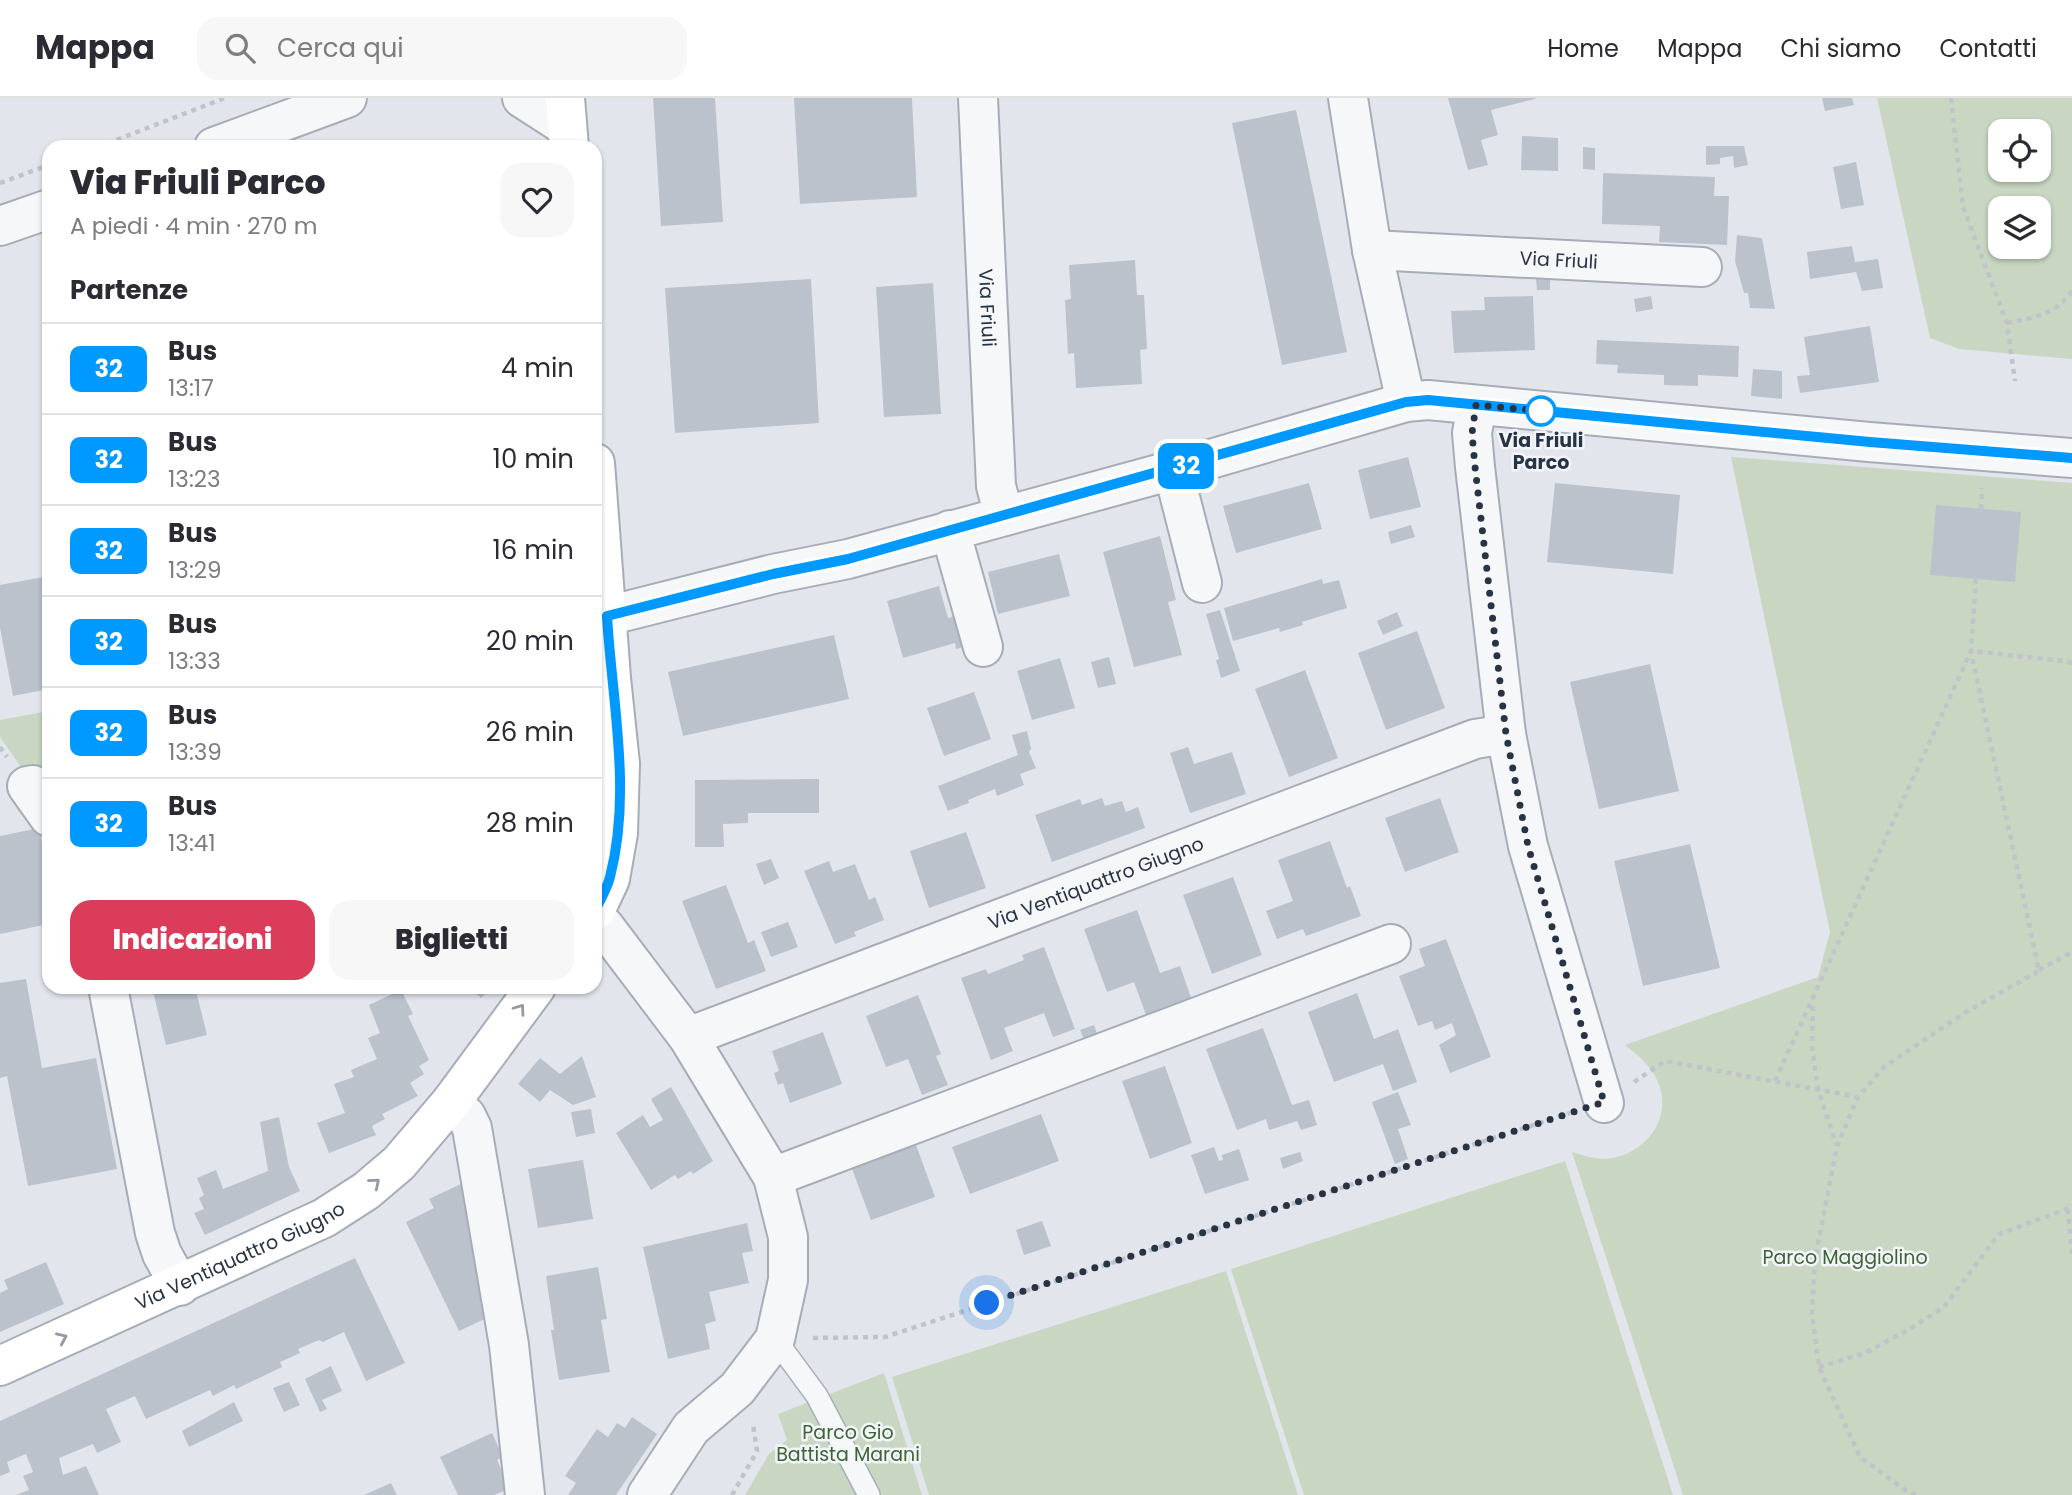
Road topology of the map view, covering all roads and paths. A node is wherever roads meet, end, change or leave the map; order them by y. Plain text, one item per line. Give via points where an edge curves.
1 (225, 98) edge
2 (347, 98) edge
3 (522, 98) edge
4 (978, 98) edge
5 (1348, 98) edge
6 (1951, 98) edge
7 (567, 124) edge
8 (116, 140) edge
9 (233, 140) edge
10 (42, 168) edge
11 (0, 183) edge
12 (42, 211) edge
13 (0, 226) edge
14 (1372, 250) junction
15 (1702, 267) dead end
16 (2072, 290) edge
17 (2007, 323) junction
18 (2015, 380) dead end
19 (1406, 402) junction
20 (1476, 405) junction
21 (2072, 458) edge
22 (1173, 470) junction
23 (1004, 516) junction
24 (950, 530) junction
25 (602, 552) edge
26 (1976, 578) dead end
27 (1202, 583) dead end
28 (607, 616) junction
29 (983, 647) dead end
30 (1971, 651) junction
31 (2072, 663) edge
32 (1506, 734) junction
33 (602, 896) edge
34 (602, 924) edge
35 (1391, 944) dead end
36 (2072, 952) edge
37 (2039, 971) junction
38 (109, 994) edge
39 (531, 994) edge
40 (1813, 1001) junction
41 (688, 1037) junction
42 (1775, 1081) junction
43 (1818, 1089) junction
44 (1858, 1097) junction
45 (451, 1102) junction
46 (1604, 1102) junction
47 (1837, 1146) junction
48 (773, 1177) junction
49 (2070, 1208) edge
50 (2072, 1255) edge
51 (180, 1286) junction
52 (775, 1339) junction
53 (0, 1366) edge
54 (1819, 1367) junction
55 (737, 1389) junction
56 (525, 1495) edge
57 (647, 1495) edge
58 (733, 1495) edge
59 (869, 1495) edge
60 (1916, 1495) edge

1 - 8 path
2 - 9 street
3 - 7 street
4 - 23 street, Via Friuli via 996,486
5 - 14 street
6 - 17 path via 1962,207
10 - 11 path
12 - 13 street
14 - 15 street, Via Friuli
14 - 19 street
16 - 17 path via 2042,317
17 - 18 path
19 - 20 street
19 - 22 street
20 - 21 street
20 - 32 street via 1472,433 1475,467
22 - 23 street
22 - 27 street
23 - 24 street
24 - 28 street
24 - 29 street
25 - 28 street
26 - 30 path
28 - 33 street via 620,764 618,833 610,879
30 - 31 path
30 - 37 path
30 - 40 path
32 - 41 street, Via Ventiquattro Giugno via 1475,738
32 - 46 street via 1528,846
34 - 41 street
35 - 48 street
36 - 37 path
37 - 44 path via 1910,1047 1884,1067
38 - 51 street via 155,1233
45 -> 39 street, Via Ventiquattro Giugno
40 - 42 path
40 - 43 path via 1812,1047
41 - 48 street
42 - 43 path
42 - 46 path via 1665,1061
43 - 44 path
43 - 47 path
44 - 47 path
51 -> 45 street, Via Ventiquattro Giugno via 324,1218 366,1191 399,1163
45 - 56 street via 472,1128 509,1345
46 - 52 path via 885,1337
47 - 54 path via 1815,1259 1812,1314
48 - 52 street via 788,1237 788,1280
49 - 50 path
49 - 54 path via 1999,1234 1944,1307 1908,1330 1865,1353
53 -> 51 street, Via Ventiquattro Giugno
52 - 55 street
52 - 59 lane via 817,1396
54 - 60 path via 1860,1457
55 - 57 street via 691,1428
55 - 58 path via 753,1420 757,1451

